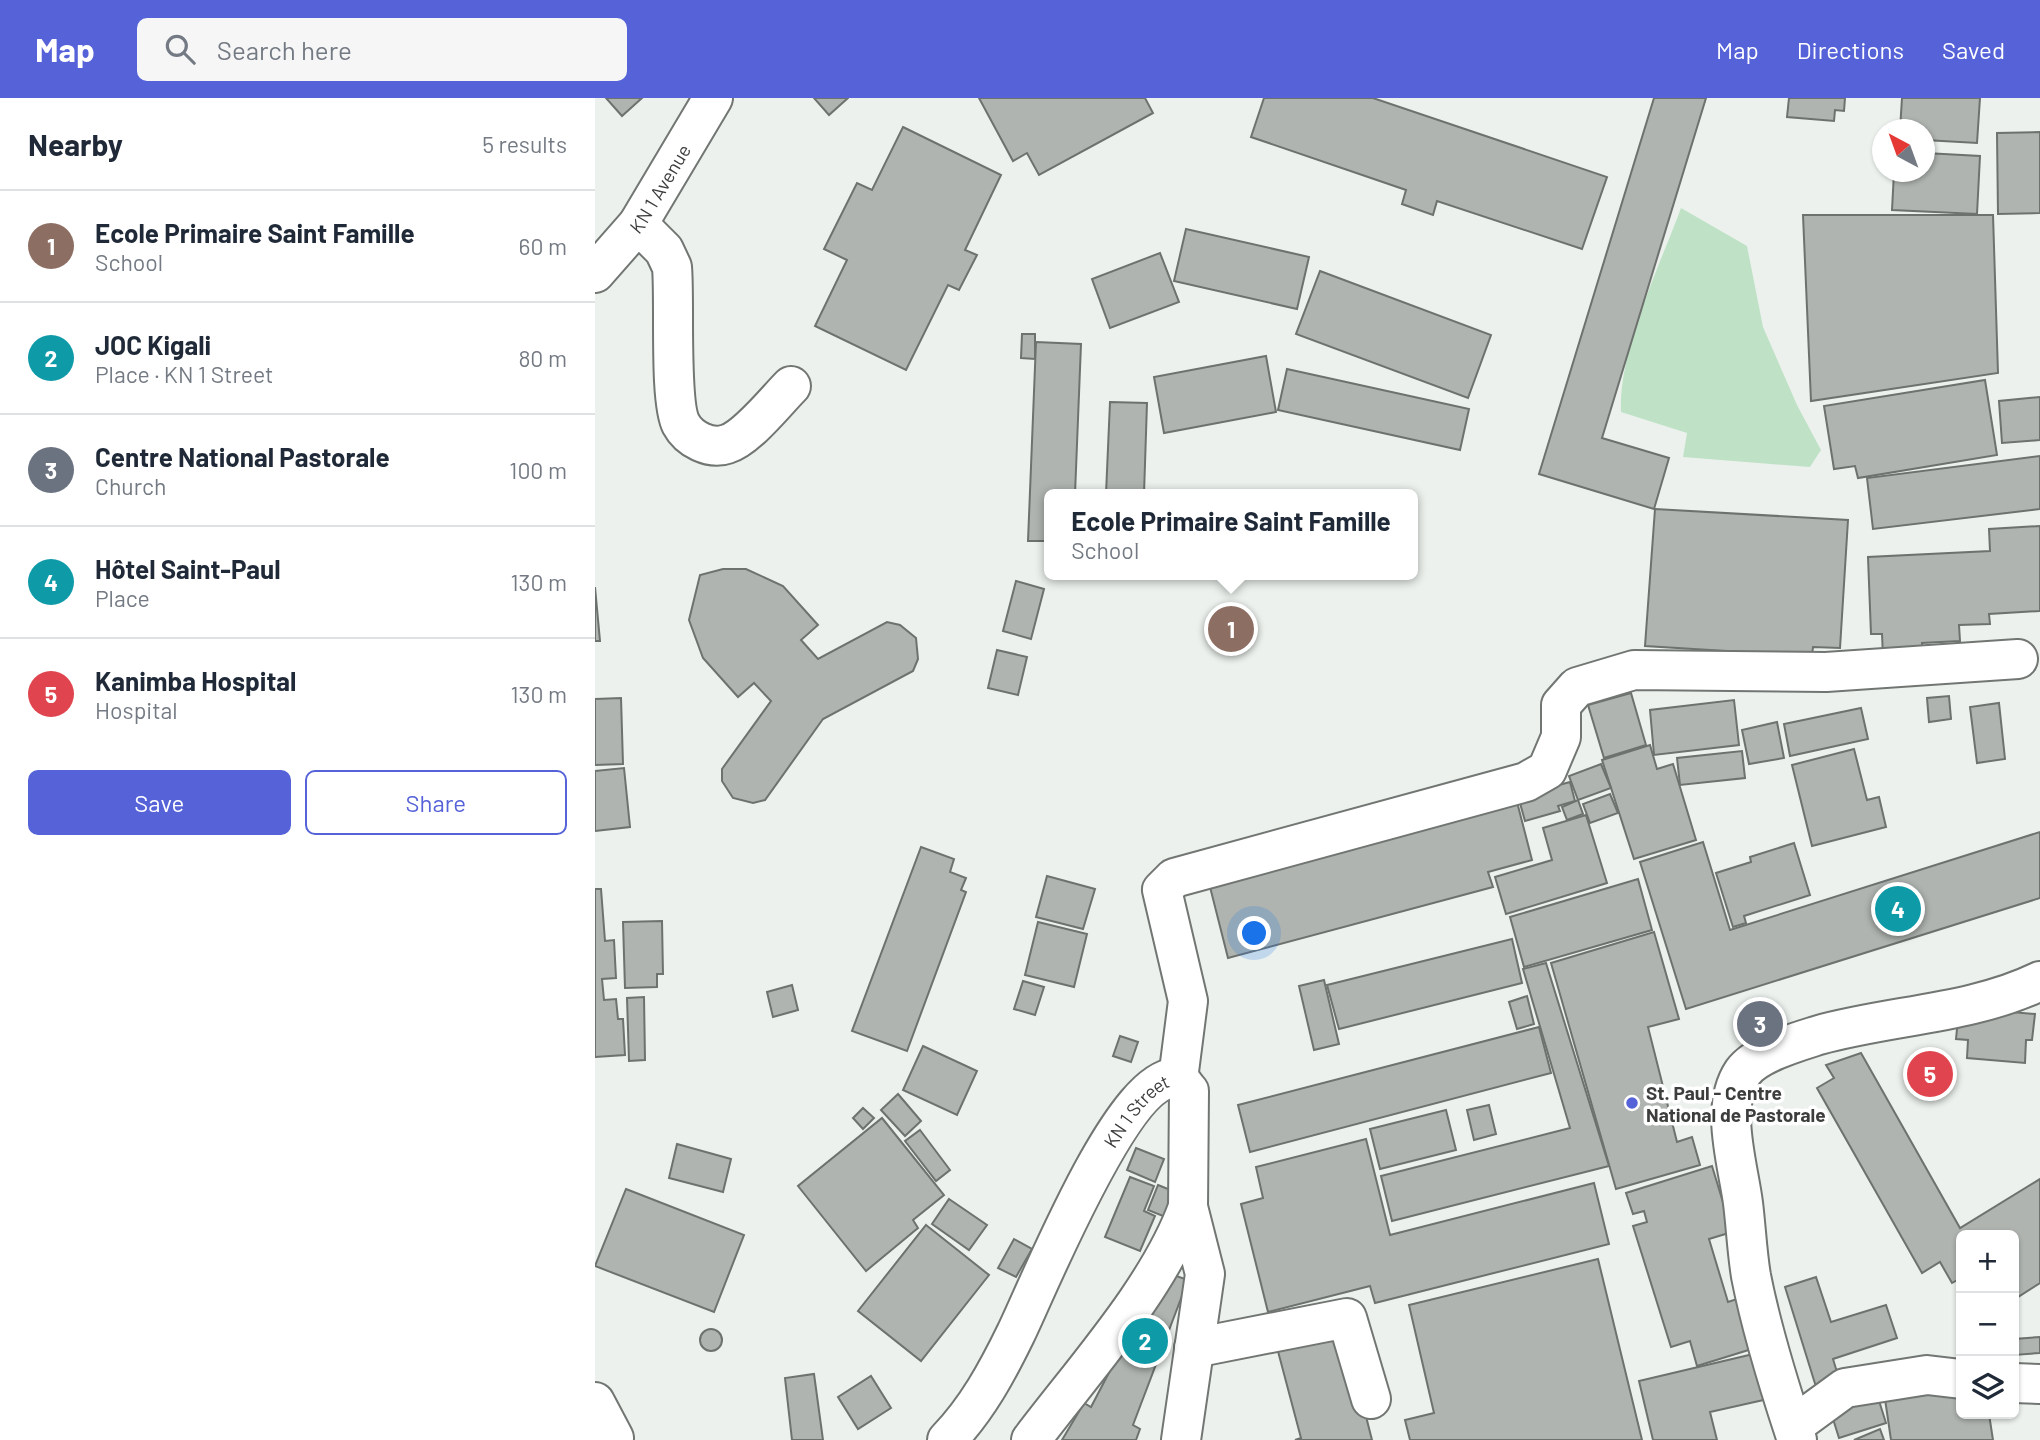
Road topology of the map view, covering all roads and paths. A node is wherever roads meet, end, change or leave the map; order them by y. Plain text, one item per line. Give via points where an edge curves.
1 (713, 98) edge
2 (638, 224) junction
3 (595, 273) edge
4 (791, 386) dead end
5 (2018, 659) dead end
6 (2040, 981) edge
7 (1178, 1079) junction
8 (1188, 1207) junction
9 (1194, 1348) junction
10 (1956, 1378) edge
11 (2019, 1382) edge
12 (2040, 1384) edge
13 (1371, 1399) dead end
14 (595, 1402) edge
15 (1795, 1433) edge
16 (609, 1435) edge
17 (947, 1440) edge
18 (1031, 1440) edge
19 (1181, 1440) edge

1 - 2 street, KN 1 Avenue
2 - 3 street, KN 1 Avenue
2 - 4 street via 664,250 671,267 675,384 680,422 690,435 711,446 728,444
5 - 7 street via 1826,672 1634,670 1577,687 1561,705 1561,737 1547,770 1526,782 1174,878 1161,890 1188,1001
6 - 15 street via 1941,1010 1818,1035 1756,1060 1744,1071 1737,1086 1733,1125 1745,1242 1761,1320
7 - 8 street, KN 1 Street via 1189,1091
7 - 17 street, KN 1 Street via 1160,1084 1129,1113 1053,1247 992,1378 968,1419
8 - 9 street, KN 1 Street via 1205,1273
8 - 18 street via 1178,1235 1126,1315
9 - 13 street via 1347,1318
9 - 19 street, KN 1 Street
10 - 15 street via 1927,1375 1845,1388
11 - 12 street
14 - 16 street

